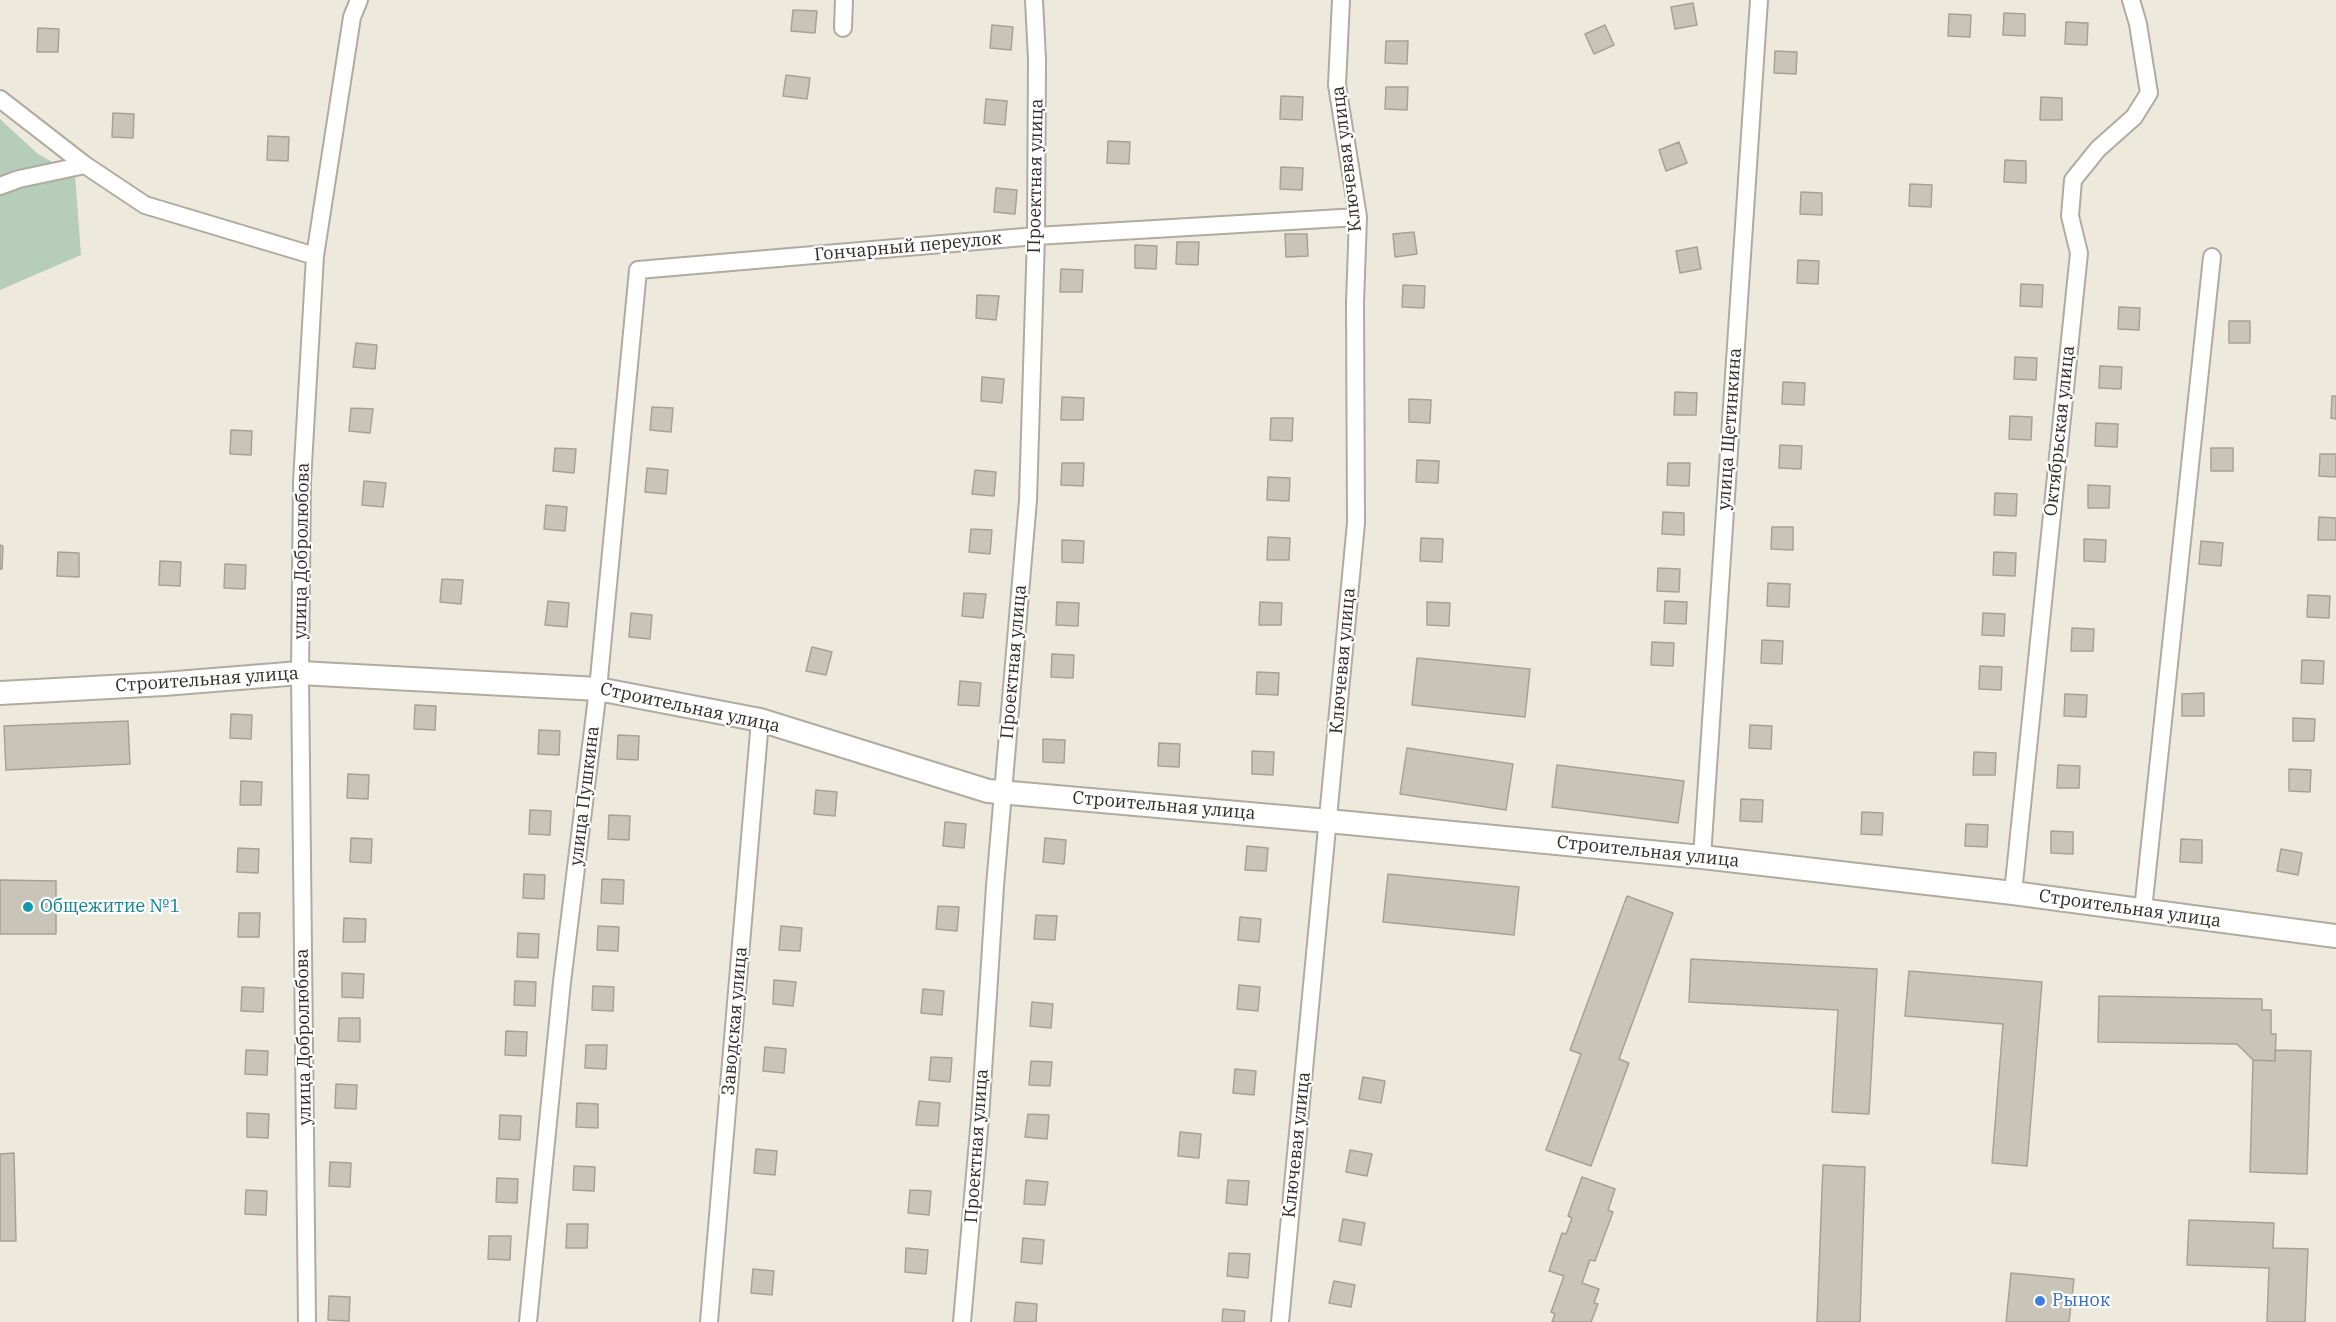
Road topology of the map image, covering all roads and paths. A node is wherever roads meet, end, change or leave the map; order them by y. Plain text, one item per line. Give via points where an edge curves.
1 (359, 0) edge
2 (844, 0) edge
3 (1034, 0) edge
4 (1341, 0) edge
5 (1759, 0) edge
6 (2130, 0) edge
7 (843, 28) dead end
8 (0, 99) edge
9 (85, 165) junction
10 (0, 186) edge
11 (1358, 217) junction
12 (1036, 236) junction
13 (315, 256) junction
14 (2212, 257) dead end
15 (638, 270) joint
16 (300, 673) junction
17 (598, 688) junction
18 (0, 693) edge
19 (760, 720) junction
20 (1003, 792) junction
21 (1328, 821) junction
22 (1702, 857) junction
23 (2013, 893) junction
24 (2143, 910) junction
25 (2336, 936) edge
26 (307, 1322) edge
27 (528, 1322) edge
28 (709, 1322) edge
29 (962, 1322) edge
30 (1280, 1322) edge

1 - 13 street, улица Добролюбова via 352,16
2 - 7 street
3 - 12 street, Проектная улица
4 - 11 street, Ключевая улица via 1337,85
5 - 22 street, улица Щетинкина
6 - 23 street, Октябрьская улица via 2138,24 2149,93 2134,117 2098,149 2073,180 2070,216 2079,253
8 - 9 street
9 - 10 street
9 - 13 street via 145,205
11 - 12 street, Гончарный переулок
11 - 21 street, Ключевая улица via 1356,523
12 - 15 street, Гончарный переулок
12 - 20 street, Проектная улица via 1028,500
13 - 16 street, улица Добролюбова via 302,482
14 - 24 street
15 - 17 street, улица Пушкина
16 - 17 street, Строительная улица
16 - 18 street, Строительная улица
16 - 26 street, улица Добролюбова
17 - 19 street, Строительная улица
17 - 27 street, улица Пушкина via 562,982
19 - 20 street, Строительная улица
19 - 28 street, Заводская улица
20 - 21 street, Строительная улица
20 - 29 street, Проектная улица
21 - 22 street, Строительная улица
21 - 30 street, Ключевая улица
22 - 23 street, Строительная улица
23 - 24 street, Строительная улица
24 - 25 street, Строительная улица

